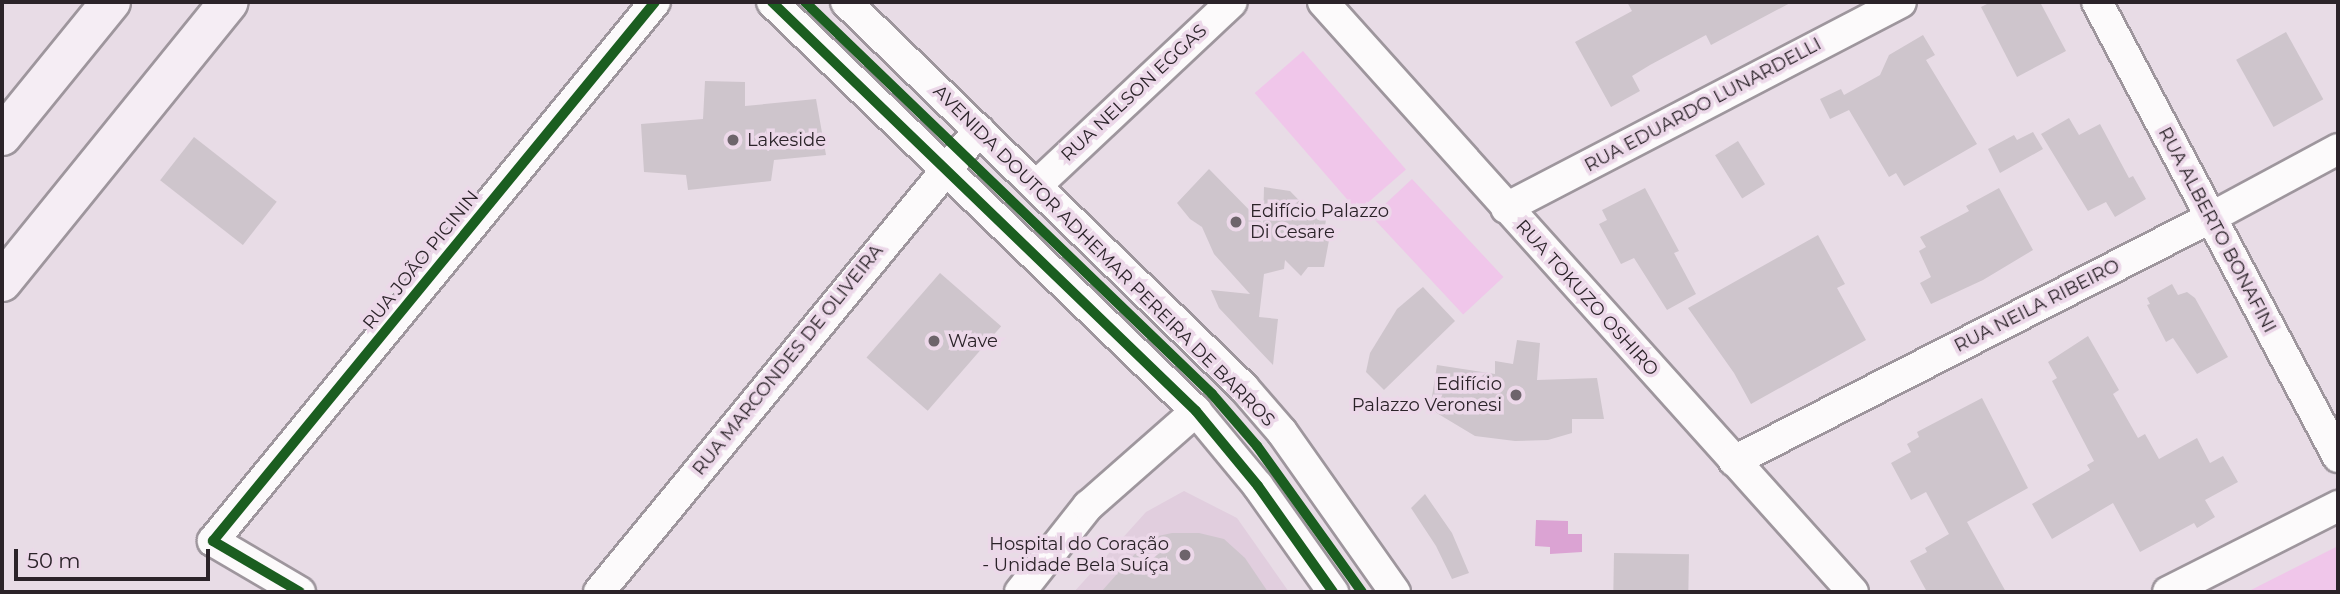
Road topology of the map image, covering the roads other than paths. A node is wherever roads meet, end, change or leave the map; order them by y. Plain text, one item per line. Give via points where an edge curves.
1 (111, 2) edge
2 (229, 2) edge
3 (655, 2) edge
4 (772, 2) edge
5 (846, 2) edge
6 (1232, 2) edge
7 (1323, 2) edge
8 (1901, 2) edge
9 (2097, 2) edge
10 (979, 130) junction
11 (2, 136) edge
12 (2338, 149) edge
13 (945, 168) junction
14 (1037, 185) junction
15 (1506, 208) junction
16 (2210, 218) junction
17 (2, 282) edge
18 (1196, 411) junction
19 (2338, 457) edge
20 (1734, 461) junction
21 (2338, 506) edge
22 (300, 592) edge
23 (599, 592) edge
24 (1020, 592) edge
25 (1333, 592) edge
26 (1395, 592) edge
27 (1853, 592) edge
28 (2168, 592) edge

1 - 11 main road
2 - 17 main road
3 - 22 street, RUA JOÃO PICININ via 213,541
4 - 13 street
5 - 10 street, AVENIDA DOUTOR ADHEMAR PEREIRA DE BARROS
6 - 14 street, RUA NELSON EGGAS
7 - 15 street, RUA TOKUZO OSHIRO
8 - 15 street, RUA EDUARDO LUNARDELLI
9 - 16 street, RUA ALBERTO BONAFINI
10 - 13 street, RUA MARCONDES DE OLIVEIRA
10 - 14 street, AVENIDA DOUTOR ADHEMAR PEREIRA DE BARROS
12 - 16 street, RUA NEILA RIBEIRO
13 - 18 street
13 - 23 street, RUA MARCONDES DE OLIVEIRA
14 - 26 street, AVENIDA DOUTOR ADHEMAR PEREIRA DE BARROS via 1251,397 1298,454
15 - 20 street, RUA TOKUZO OSHIRO
16 - 19 street, RUA ALBERTO BONAFINI
16 - 20 street, RUA NEILA RIBEIRO
18 - 24 street via 1088,506
18 - 25 street via 1258,486
20 - 27 street, RUA TOKUZO OSHIRO
21 - 28 street

